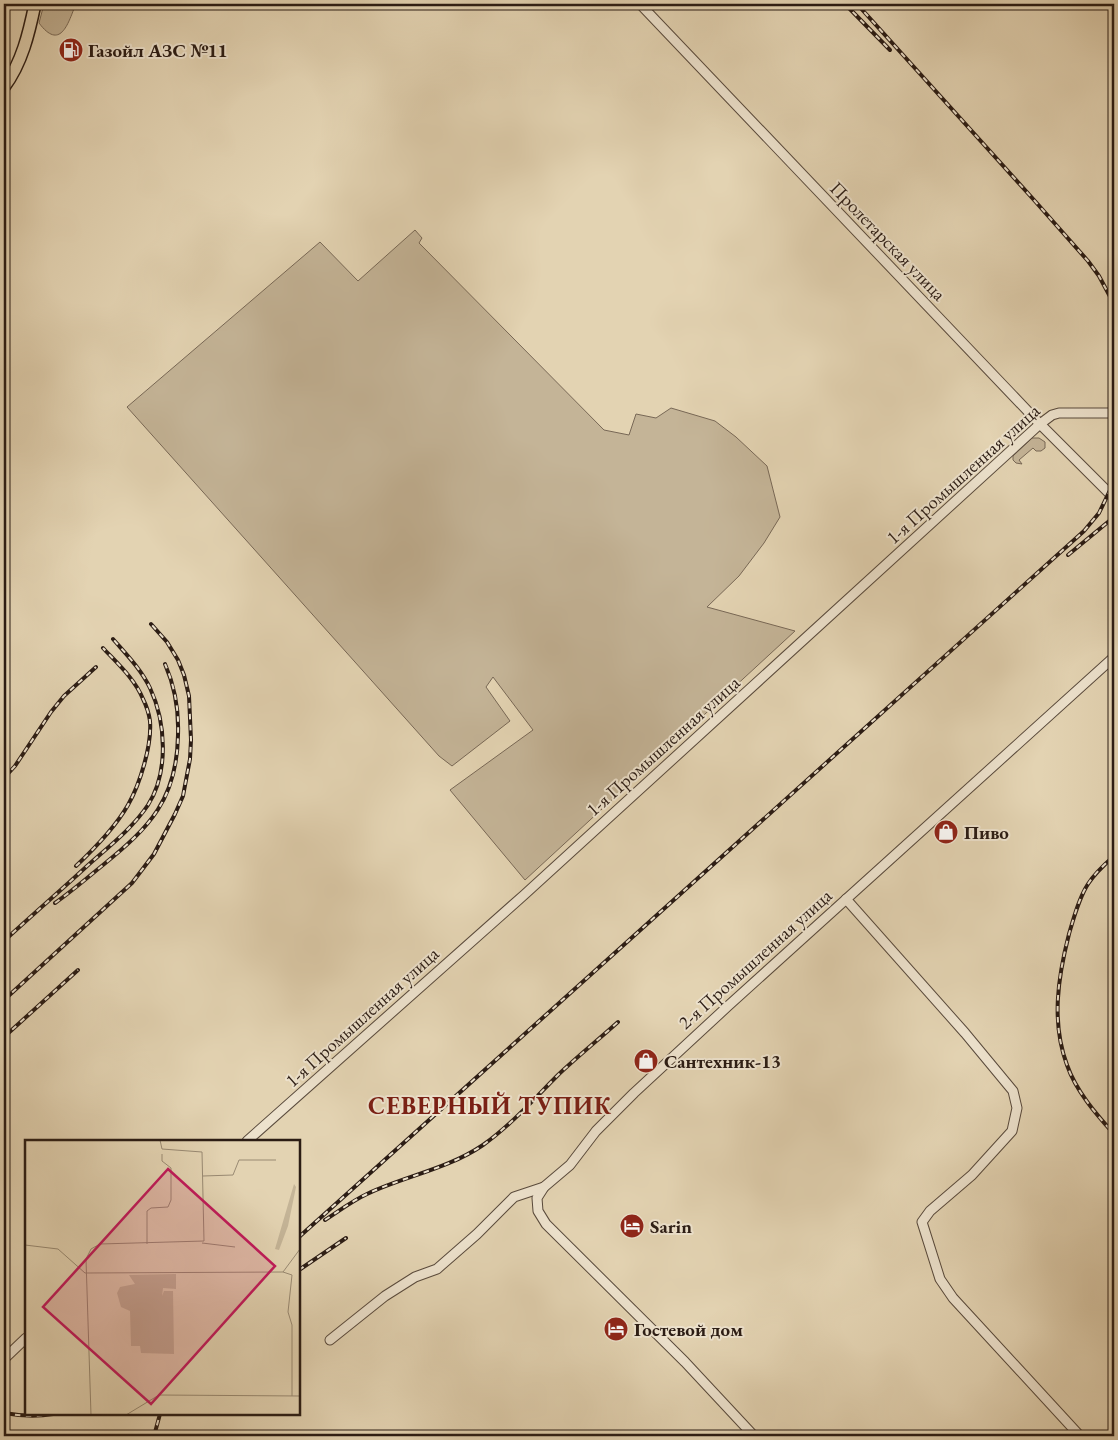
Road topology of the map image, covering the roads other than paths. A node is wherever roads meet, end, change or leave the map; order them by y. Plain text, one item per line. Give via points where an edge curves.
1 (35, 4) edge
2 (640, 4) edge
3 (4, 87) edge
4 (1114, 414) edge
5 (1040, 424) junction
6 (1114, 498) edge
7 (1114, 658) edge
8 (846, 899) junction
9 (248, 1140) edge
10 (544, 1187) junction
11 (25, 1339) edge
12 (330, 1340) dead end
13 (4, 1359) edge
14 (754, 1436) edge
15 (1080, 1436) edge

1 - 3 main road via 17,66
2 - 5 street, Пролетарская улица
4 - 5 street, 1-я Промышленная улица via 1058,413
5 - 6 street, Пролетарская улица
5 - 9 street, 1-я Промышленная улица via 524,894
7 - 8 street, 2-я Промышленная улица
8 - 10 street, 2-я Промышленная улица via 634,1093 596,1131 570,1165
8 - 15 street via 1013,1091 1017,1108 1012,1131 972,1175 930,1211 922,1222 940,1279 953,1298
10 - 12 street via 514,1198 437,1269 415,1277 385,1296
10 - 14 street via 537,1198 538,1211 546,1224 685,1362
11 - 13 street

